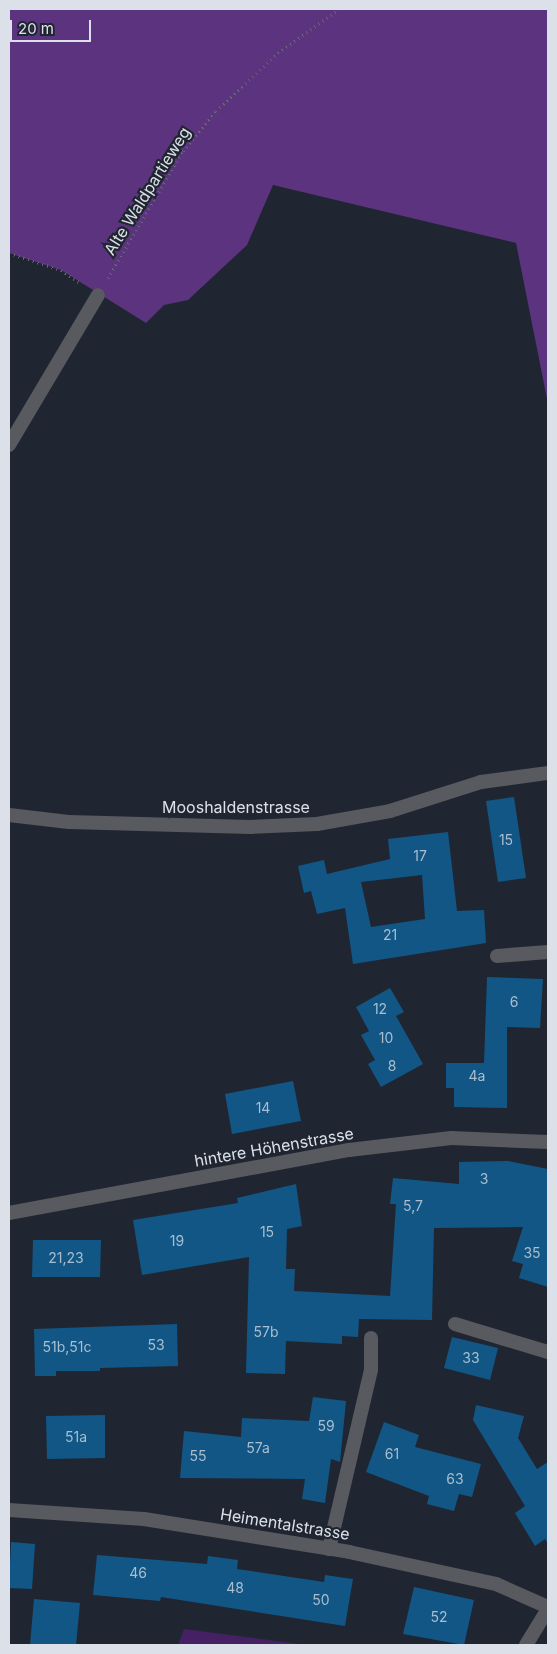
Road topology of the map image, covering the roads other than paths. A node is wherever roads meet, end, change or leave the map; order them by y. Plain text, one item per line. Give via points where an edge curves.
1 (98, 294) road end
2 (9, 445) edge
3 (548, 773) edge
4 (9, 815) edge
5 (548, 952) edge
6 (497, 956) dead end
7 (548, 1142) edge
8 (9, 1213) edge
9 (456, 1324) dead end
10 (371, 1338) dead end
11 (548, 1352) edge
12 (9, 1510) edge
13 (330, 1549) junction
14 (548, 1608) edge
15 (526, 1645) edge

1 - 2 street
3 - 4 street, Mooshaldenstrasse via 481,782 390,810 318,824 250,827 69,822
5 - 6 street
7 - 8 street, hintere Höhenstrasse via 450,1138 350,1150
9 - 11 street
10 - 13 street via 370,1378
12 - 13 street, Heimentalstrasse via 144,1519
13 - 14 street, Heimentalstrasse via 496,1584
14 - 15 street

